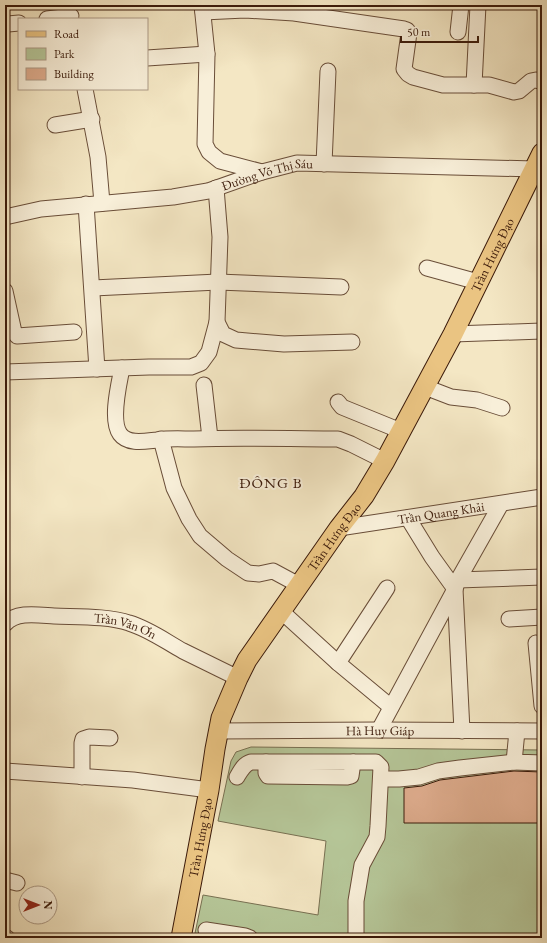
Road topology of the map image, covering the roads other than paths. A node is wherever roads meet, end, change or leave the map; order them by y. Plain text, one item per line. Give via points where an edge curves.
1 (461, 5) edge
2 (478, 5) edge
3 (202, 8) edge
4 (68, 13) edge
5 (50, 18) edge
6 (458, 32) dead end
7 (207, 54) junction
8 (148, 58) edge
9 (328, 71) dead end
10 (542, 82) edge
11 (474, 85) junction
12 (85, 90) edge
13 (92, 119) junction
14 (55, 125) dead end
15 (539, 161) edge
16 (324, 164) junction
17 (262, 172) junction
18 (216, 188) junction
19 (102, 203) junction
20 (86, 204) junction
21 (5, 217) edge
22 (427, 268) dead end
23 (218, 282) junction
24 (478, 282) junction
25 (341, 287) dead end
26 (93, 288) junction
27 (5, 291) edge
28 (217, 322) junction
29 (542, 331) edge
30 (74, 332) dead end
31 (10, 333) edge
32 (453, 334) junction
33 (352, 342) dead end
34 (122, 368) junction
35 (97, 369) junction
36 (5, 372) edge
37 (204, 385) dead end
38 (425, 387) junction
39 (338, 402) dead end
40 (502, 408) dead end
41 (401, 431) junction
42 (210, 438) junction
43 (161, 439) junction
44 (385, 462) junction
45 (542, 497) edge
46 (501, 504) junction
47 (408, 518) junction
48 (339, 528) junction
49 (542, 577) edge
50 (456, 584) junction
51 (299, 585) junction
52 (387, 588) dead end
53 (281, 611) junction
54 (542, 617) edge
55 (509, 619) dead end
56 (5, 624) edge
57 (536, 644) dead end
58 (338, 663) junction
59 (238, 678) junction
60 (542, 706) edge
61 (391, 707) junction
62 (379, 730) junction
63 (540, 730) edge
64 (218, 731) junction
65 (462, 731) junction
66 (517, 731) junction
67 (110, 738) dead end
68 (514, 762) junction
69 (542, 763) edge
70 (5, 770) edge
71 (82, 777) junction
72 (236, 777) dead end
73 (381, 779) junction
74 (209, 790) junction
75 (206, 930) dead end
76 (181, 938) edge
77 (250, 938) edge
78 (356, 938) edge

1 - 6 street
2 - 11 street
3 - 7 street
3 - 11 street via 294,13 404,28 409,33 404,68 408,74 443,85
4 - 5 street
7 - 8 street
7 - 17 street via 205,144 209,152 220,161
9 - 16 street
10 - 11 street via 531,81 514,92 489,85
12 - 13 street
13 - 14 street
13 - 19 street
15 - 16 street, Đường Võ Thị Sáu
15 - 24 main road, Trần Hưng Đạo
16 - 17 street, Đường Võ Thị Sáu via 297,163
17 - 18 street, Đường Võ Thị Sáu
18 - 19 street, Đường Võ Thị Sáu via 173,197
18 - 23 street via 220,237
19 - 20 street, Đường Võ Thị Sáu
20 - 21 street, Đường Võ Thị Sáu via 41,209
20 - 26 street
22 - 24 street
23 - 25 street
23 - 26 street
23 - 28 street
24 - 32 main road, Trần Hưng Đạo
26 - 35 street
27 - 31 street
28 - 33 street via 223,334 236,340 284,344
28 - 34 street via 209,352 201,363 191,367
29 - 32 street
30 - 31 street via 17,336
32 - 38 main road, Trần Hưng Đạo
34 - 35 street
34 - 43 street via 116,407 119,433 132,441
35 - 36 street
37 - 42 street
38 - 40 street via 450,397 477,400
38 - 41 main road, Trần Hưng Đạo
39 - 41 street via 342,407
41 - 44 main road, Trần Hưng Đạo
42 - 43 street
42 - 44 street via 338,439
43 - 51 street via 174,488 200,536 248,573 259,574 273,570
44 - 48 main road, Trần Hưng Đạo via 364,496
45 - 46 street, Trần Quang Khải
46 - 47 street, Trần Quang Khải
46 - 50 street
47 - 48 street, Trần Quang Khải
47 - 50 street via 432,556
48 - 51 main road, Trần Hưng Đạo
49 - 50 street
50 - 61 street
50 - 65 street
51 - 53 main road, Trần Hưng Đạo
52 - 58 street
53 - 58 street
53 - 59 main road, Trần Hưng Đạo
54 - 55 street
56 - 59 street, Trần Văn Ơn via 20,615 116,620 129,623 150,631
57 - 60 street
58 - 61 street
59 - 64 main road, Trần Hưng Đạo
61 - 62 street
62 - 64 street, Hà Huy Giáp
62 - 65 street, Hà Huy Giáp
63 - 66 street, Hà Huy Giáp
64 - 74 main road, Trần Hưng Đạo
65 - 66 street, Hà Huy Giáp
66 - 68 street
67 - 71 street via 84,739
68 - 69 street
68 - 73 street via 446,770 419,777
70 - 71 street
71 - 74 street via 133,780
72 - 73 street via 247,763 251,762 376,762 381,766
73 - 78 street via 377,837 362,865 356,901
74 - 76 main road, Trần Hưng Đạo
75 - 77 street

